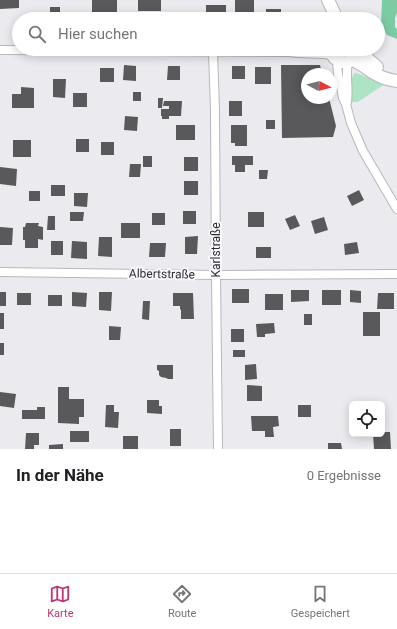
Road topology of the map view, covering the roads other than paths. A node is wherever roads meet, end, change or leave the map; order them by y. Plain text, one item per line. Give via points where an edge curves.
1 (328, 0) edge
2 (328, 12) edge
3 (333, 12) edge
4 (0, 50) edge
5 (12, 50) edge
6 (213, 56) edge
7 (357, 56) edge
8 (365, 56) edge
9 (340, 57) edge
10 (397, 80) edge
11 (397, 209) edge
12 (0, 272) edge
13 (397, 274) edge
14 (216, 275) junction
15 (218, 449) edge

1 - 2 street
1 - 3 street
4 - 5 street
6 - 14 street, Karlstraße
7 - 9 street
8 - 10 street
9 - 10 street via 362,65 383,78
9 - 11 street via 338,75 351,123 363,151
12 - 14 street, Albertstraße
13 - 14 street, Albertstraße
14 - 15 street, Karlstraße

